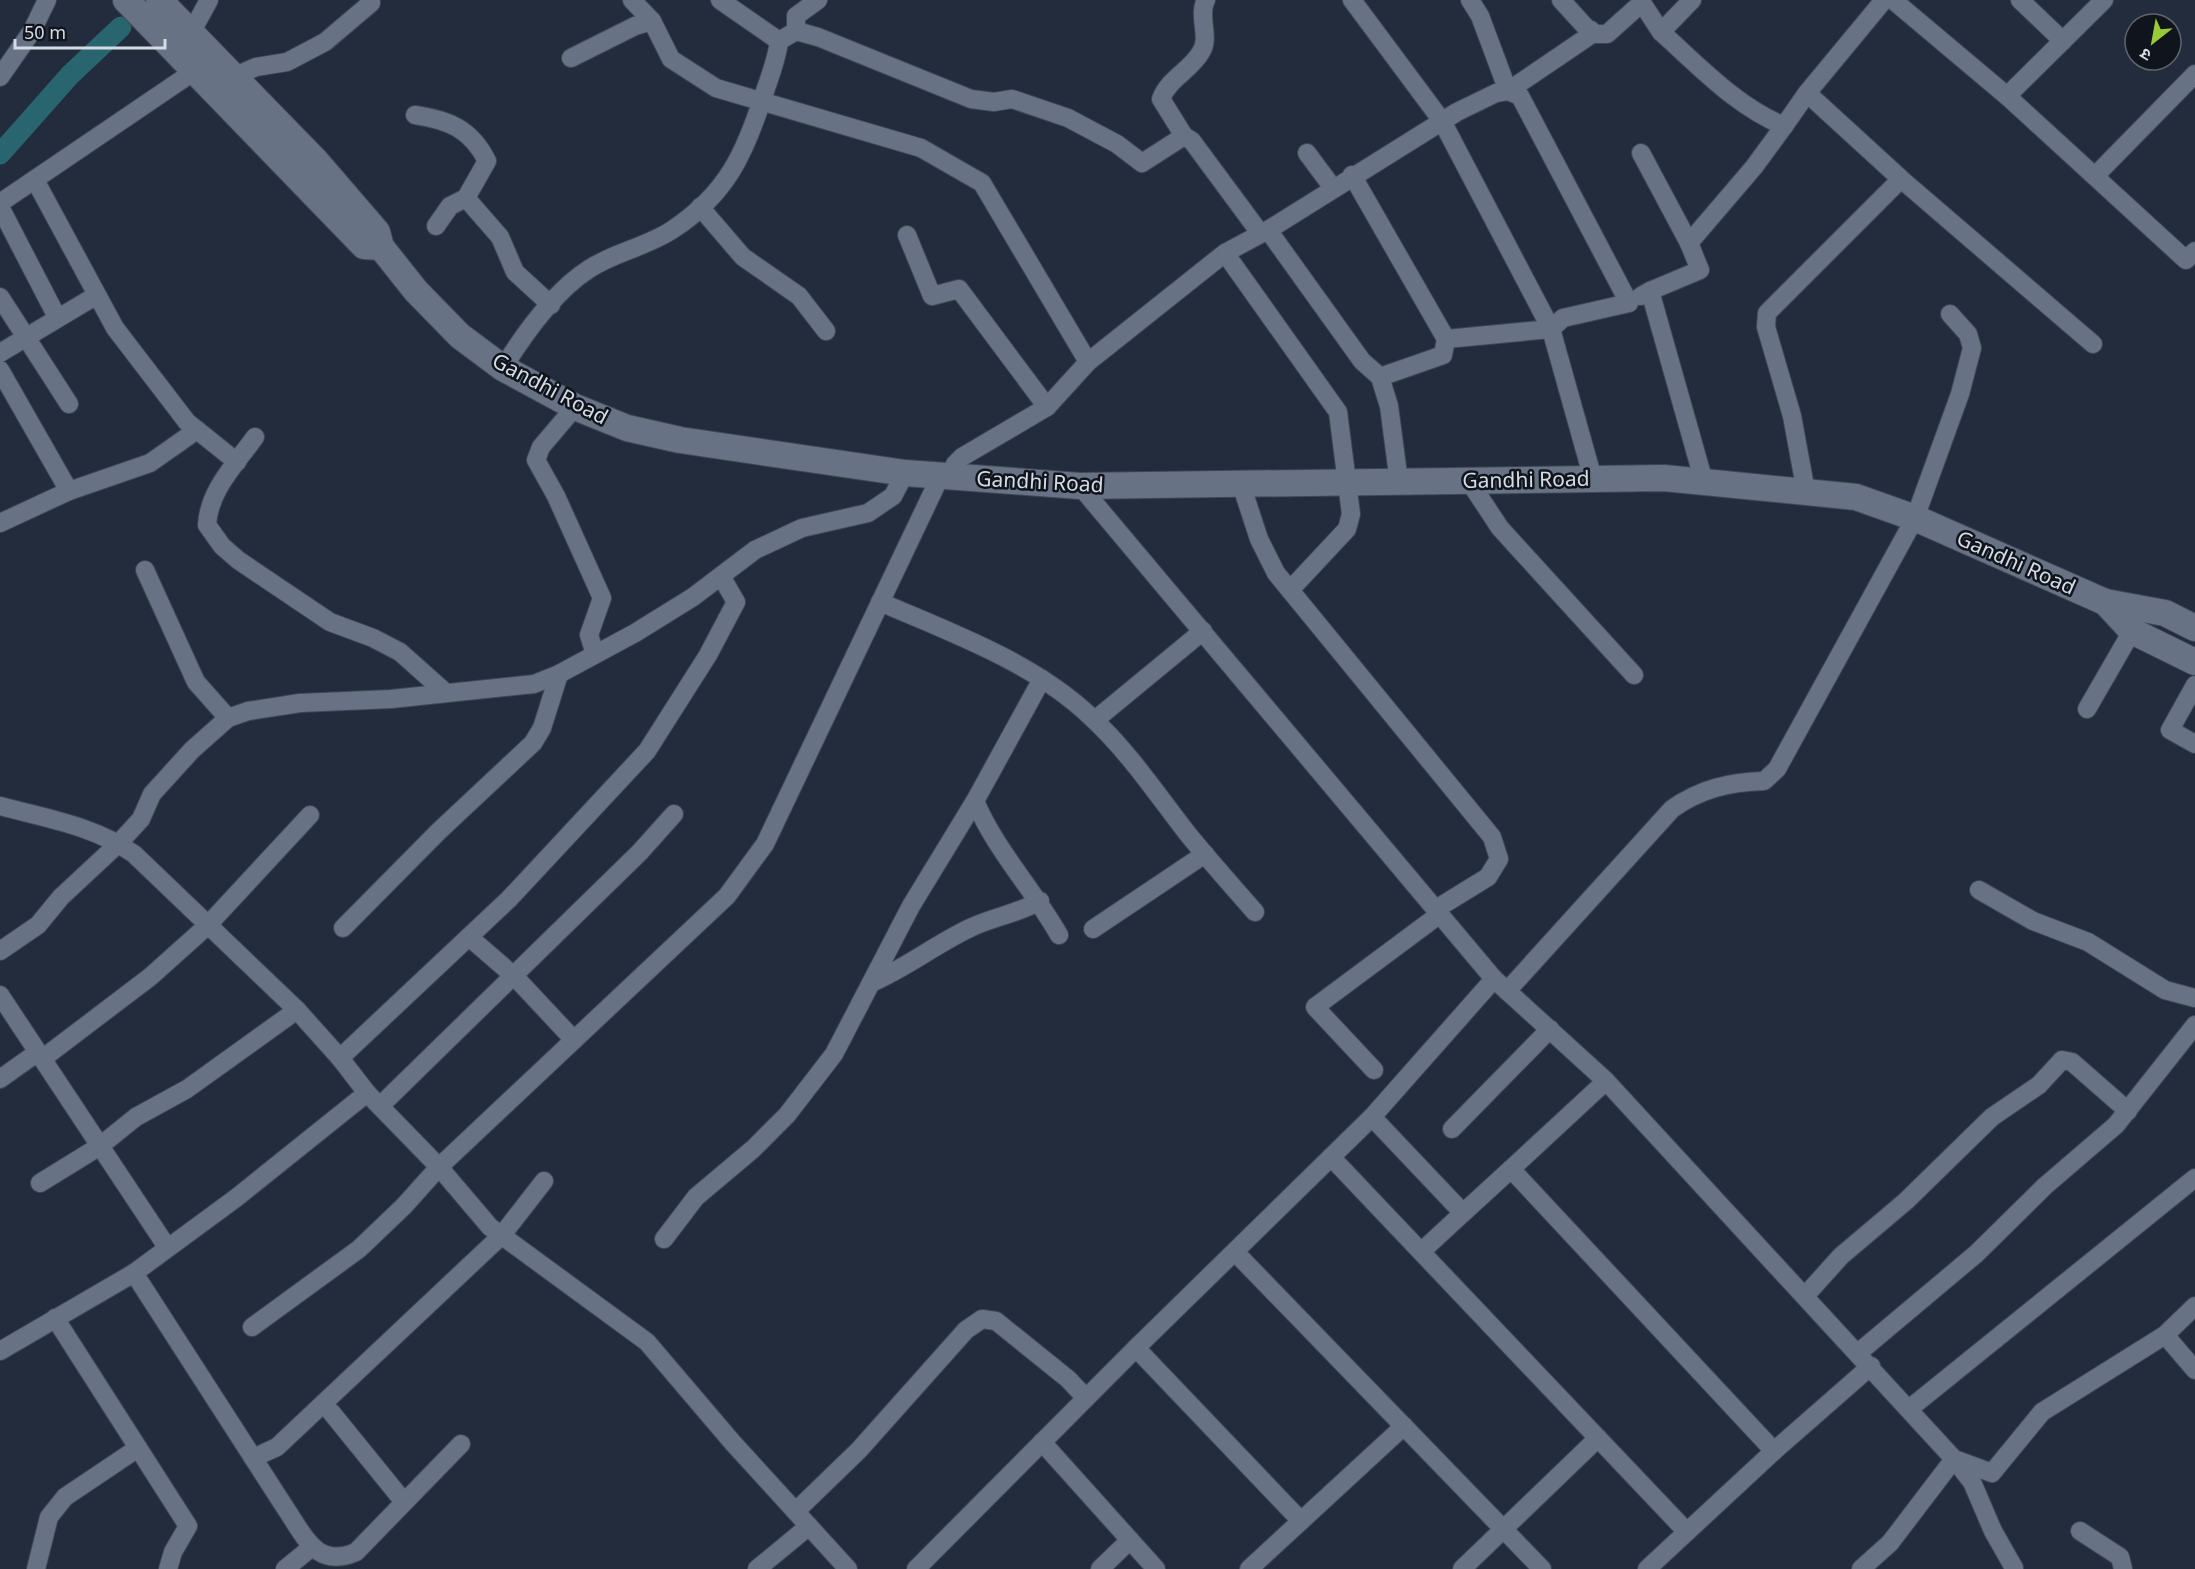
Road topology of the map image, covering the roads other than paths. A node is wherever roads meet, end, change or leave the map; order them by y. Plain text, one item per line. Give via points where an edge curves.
1 (47, 0) edge
2 (126, 0) edge
3 (209, 0) edge
4 (632, 0) edge
5 (720, 0) edge
6 (818, 0) edge
7 (1206, 0) edge
8 (1352, 0) edge
9 (1470, 0) edge
10 (1561, 0) edge
11 (1692, 0) edge
12 (1884, 0) edge
13 (1893, 0) edge
14 (2020, 0) edge
15 (2104, 0) edge
16 (371, 3) dead end
17 (158, 10) edge
18 (652, 21) junction
19 (796, 31) junction
20 (1592, 32) junction
21 (1661, 32) junction
22 (191, 33) junction
23 (779, 41) junction
24 (2063, 41) junction
25 (571, 58) dead end
26 (196, 70) junction
27 (2195, 74) edge
28 (233, 76) junction
29 (0, 77) edge
30 (1508, 91) junction
31 (1807, 93) junction
32 (2007, 96) junction
33 (762, 100) junction
34 (415, 115) dead end
35 (1442, 121) junction
36 (1785, 126) junction
37 (1184, 136) junction
38 (1307, 153) dead end
39 (1641, 153) dead end
40 (1352, 175) junction
41 (2095, 176) junction
42 (1901, 179) junction
43 (35, 180) junction
44 (1333, 188) junction
45 (466, 198) junction
46 (0, 205) edge
47 (700, 207) junction
48 (436, 226) dead end
49 (1264, 231) junction
50 (907, 235) dead end
51 (1689, 243) junction
52 (381, 247) junction
53 (2195, 251) edge
54 (1225, 253) junction
55 (1650, 291) junction
56 (97, 294) junction
57 (0, 297) edge
58 (1629, 303) junction
59 (551, 304) junction
60 (1950, 314) dead end
61 (57, 317) junction
62 (1551, 329) junction
63 (826, 331) dead end
64 (26, 337) junction
65 (1446, 339) junction
66 (2093, 344) dead end
67 (0, 353) edge
68 (1088, 362) junction
69 (503, 368) junction
70 (0, 370) edge
71 (1380, 377) junction
72 (69, 404) dead end
73 (575, 407) junction
74 (1047, 407) junction
75 (197, 430) junction
76 (255, 437) dead end
77 (237, 462) junction
78 (905, 473) junction
79 (945, 477) junction
80 (1593, 479) junction
81 (1469, 481) junction
82 (1346, 482) junction
83 (1399, 482) junction
84 (1704, 482) junction
85 (1241, 484) junction
86 (1080, 486) junction
87 (69, 491) junction
88 (1806, 492) junction
89 (1915, 518) junction
90 (0, 523) edge
91 (145, 570) dead end
92 (721, 576) junction
93 (1290, 590) junction
94 (880, 602) junction
95 (2105, 602) junction
96 (2195, 628) edge
97 (1203, 631) junction
98 (2132, 631) junction
99 (596, 654) junction
100 (2195, 662) edge
101 (559, 674) junction
102 (1634, 675) dead end
103 (1042, 680) junction
104 (2195, 685) edge
105 (446, 693) junction
106 (2087, 709) dead end
107 (228, 718) junction
108 (1095, 720) junction
109 (2195, 744) edge
110 (975, 801) junction
111 (0, 806) edge
112 (310, 814) dead end
113 (674, 814) dead end
114 (119, 843) junction
115 (1205, 854) junction
116 (1979, 890) dead end
117 (1040, 901) junction
118 (1438, 911) junction
119 (1255, 912) dead end
120 (207, 926) junction
121 (343, 928) dead end
122 (1093, 929) dead end
123 (1059, 935) dead end
124 (469, 937) junction
125 (0, 951) edge
126 (514, 976) junction
127 (871, 983) junction
128 (1501, 985) junction
129 (0, 995) edge
130 (2195, 998) edge
131 (297, 1010) junction
132 (2195, 1025) edge
133 (1550, 1029) junction
134 (574, 1040) junction
135 (40, 1056) junction
136 (340, 1058) junction
137 (1374, 1070) dead end
138 (0, 1079) edge
139 (1606, 1082) junction
140 (374, 1100) junction
141 (2128, 1111) junction
142 (1372, 1117) junction
143 (1452, 1129) dead end
144 (100, 1146) junction
145 (1331, 1157) junction
146 (439, 1167) junction
147 (1511, 1169) junction
148 (2195, 1178) edge
149 (544, 1181) dead end
150 (40, 1183) dead end
151 (1463, 1213) junction
152 (502, 1235) junction
153 (664, 1239) dead end
154 (167, 1247) junction
155 (1422, 1251) junction
156 (1235, 1252) junction
157 (134, 1273) junction
158 (1805, 1296) junction
159 (2195, 1306) edge
160 (55, 1318) junction
161 (252, 1327) dead end
162 (2165, 1335) junction
163 (1136, 1348) junction
164 (0, 1351) edge
165 (1864, 1360) junction
166 (2195, 1370) edge
167 (1086, 1398) junction
168 (1909, 1409) junction
169 (331, 1412) dead end
170 (1404, 1426) junction
171 (1598, 1438) junction
172 (1042, 1442) junction
173 (461, 1444) dead end
174 (138, 1448) junction
175 (1774, 1451) junction
176 (253, 1458) junction
177 (1954, 1459) junction
178 (404, 1502) junction
179 (796, 1511) junction
180 (1301, 1521) junction
181 (808, 1526) junction
182 (1505, 1530) junction
183 (2080, 1531) dead end
184 (1687, 1532) junction
185 (1130, 1540) junction
186 (312, 1547) junction
187 (2014, 1568) edge
188 (36, 1569) edge
189 (168, 1569) edge
190 (285, 1569) edge
191 (757, 1569) edge
192 (849, 1569) edge
193 (916, 1569) edge
194 (1100, 1569) edge
195 (1156, 1569) edge
196 (1250, 1569) edge
197 (1462, 1569) edge
198 (1542, 1569) edge
199 (1647, 1569) edge
200 (1862, 1569) edge
201 (2123, 1569) edge

1 - 29 street via 32,31
2 - 17 main road, Gandhi Road
3 - 22 street
4 - 18 street
5 - 23 street
6 - 19 street via 796,16
7 - 37 street via 1202,51 1166,86 1161,99
8 - 35 street
9 - 30 street via 1480,16
10 - 20 street
11 - 21 street
12 - 31 street
13 - 32 street
14 - 24 street
15 - 24 street
16 - 28 street via 325,42 286,62
17 - 22 main road
17 - 26 main road, Gandhi Road
18 - 25 street
18 - 33 street via 671,58 684,69 716,88
19 - 23 street
19 - 37 street via 971,99 1012,99 1068,118 1117,144 1142,163
20 - 21 street via 1607,34 1636,8 1644,6
20 - 30 street
21 - 36 street via 1730,94 1761,117
22 - 28 main road
23 - 33 street
24 - 32 street
26 - 43 street
26 - 52 main road, Gandhi Road via 364,246
27 - 41 street
28 - 52 main road via 315,160 377,232
30 - 35 street via 1496,93
30 - 58 street via 1520,96
31 - 36 street
31 - 42 street
32 - 41 street
33 - 47 street via 754,128 729,178
33 - 68 street via 921,148 982,183
34 - 45 street via 446,121 478,143 487,161
35 - 40 street
35 - 62 street
36 - 51 street
37 - 49 street
38 - 44 street
39 - 51 street
40 - 44 street
40 - 65 street
41 - 53 street via 2186,260
42 - 66 street
42 - 88 street via 1767,314 1766,327 1792,417
43 - 46 street
43 - 56 street
44 - 49 street
45 - 48 street via 450,206
45 - 59 street via 500,237 515,272
46 - 61 street
47 - 59 street via 672,230 589,268
47 - 63 street via 743,257 799,296
49 - 54 street
49 - 71 street via 1362,361
50 - 74 street via 932,296 959,289
51 - 55 street via 1700,270
52 - 69 main road, Gandhi Road via 416,291 460,336
54 - 68 street
54 - 82 street via 1338,412
55 - 58 street
55 - 84 street
56 - 61 street
56 - 75 street via 115,328
57 - 64 street
58 - 62 street via 1563,318
59 - 69 street
60 - 89 street via 1968,334 1972,348 1960,394
61 - 64 street
62 - 65 street
62 - 80 street
64 - 67 street
64 - 72 street
65 - 71 street via 1443,356
68 - 74 street
69 - 73 main road, Gandhi Road
70 - 87 street
71 - 83 street via 1389,406
73 - 78 main road, Gandhi Road via 627,428 680,440
73 - 99 street via 541,447 536,460 602,598 589,635
74 - 79 street via 962,457
75 - 77 street
75 - 87 street via 150,463
76 - 77 street
77 - 105 street via 217,488 208,508 207,525 222,546 330,622 400,652
78 - 79 main road, Gandhi Road
78 - 92 street via 893,496 868,513 802,528 755,550
79 - 86 main road, Gandhi Road
79 - 94 street
80 - 81 main road, Gandhi Road
80 - 84 main road, Gandhi Road
81 - 83 main road, Gandhi Road
81 - 102 street via 1500,528
82 - 83 main road, Gandhi Road
82 - 85 main road, Gandhi Road
82 - 93 street via 1351,514 1347,529
84 - 88 main road, Gandhi Road
85 - 86 main road, Gandhi Road
85 - 93 street via 1259,539 1276,573
86 - 97 street
87 - 90 street
88 - 89 main road, Gandhi Road via 1856,497
89 - 95 main road, Gandhi Road
89 - 128 street via 1777,769 1764,781 1692,794 1672,809
91 - 107 street via 196,682
92 - 99 street
92 - 124 street via 736,602 708,655 647,751
93 - 118 street via 1492,837 1499,859 1488,877
94 - 103 street via 968,639
94 - 134 street via 765,844 727,896
95 - 96 main road, Gandhi Road via 2165,613
95 - 98 main road, Gandhi Road
97 - 108 street
97 - 118 street
98 - 100 main road, Gandhi Road
98 - 106 street
99 - 101 street
101 - 105 street via 511,688
101 - 121 street via 542,728 533,743
103 - 108 street
103 - 110 street
104 - 109 street via 2170,730
105 - 107 street via 300,703
107 - 114 street via 152,794 141,819
108 - 115 street
110 - 117 street via 987,828
110 - 127 street via 911,906
111 - 114 street
112 - 120 street
113 - 126 street
114 - 120 street
114 - 125 street via 38,925
115 - 119 street
115 - 122 street
116 - 130 street via 2033,921 2088,942 2165,990
117 - 123 street
117 - 127 street via 1001,919 971,927 899,971
118 - 128 street
118 - 137 street via 1315,1007
120 - 131 street
120 - 135 street via 150,977
124 - 126 street
124 - 136 street
126 - 134 street
126 - 140 street
127 - 153 street via 834,1054 787,1115 696,1197
128 - 133 street
128 - 142 street
129 - 135 street
131 - 136 street
131 - 144 street via 187,1089 136,1116
132 - 141 street
133 - 139 street
133 - 143 street
134 - 146 street
135 - 138 street
135 - 144 street
136 - 140 street
139 - 147 street
139 - 158 street
140 - 146 street
140 - 154 street
141 - 158 street via 2072,1062 2062,1060 2039,1085 1992,1117 1906,1201 1841,1256
141 - 165 street
142 - 145 street
142 - 151 street
144 - 150 street
144 - 154 street
145 - 155 street
145 - 156 street
146 - 152 street via 490,1227
146 - 161 street via 359,1249
147 - 151 street
147 - 175 street
148 - 168 street
149 - 152 street
151 - 155 street
152 - 176 street via 277,1448
152 - 179 street via 647,1342
154 - 157 street
155 - 171 street
156 - 163 street
156 - 170 street
157 - 160 street
157 - 176 street
158 - 165 street
159 - 162 street
160 - 164 street
160 - 174 street
162 - 166 street
162 - 177 street via 2042,1412 1992,1473
163 - 167 street
163 - 180 street
165 - 168 street
165 - 175 street
167 - 172 street
167 - 179 street via 996,1321 982,1319 966,1330 859,1450
168 - 177 street
169 - 178 street
170 - 180 street
170 - 182 street
171 - 182 street
171 - 184 street
172 - 185 street
172 - 193 street
173 - 178 street
174 - 188 street via 65,1497 49,1517
174 - 189 street via 188,1526
175 - 184 street
176 - 186 street
177 - 187 street via 1972,1482
177 - 200 street via 1890,1543
178 - 186 street via 356,1552 342,1559 332,1560
179 - 181 street
180 - 196 street
181 - 191 street
181 - 192 street
182 - 197 street
182 - 198 street
183 - 201 street via 2120,1557
184 - 199 street
185 - 194 street
185 - 195 street
186 - 190 street

